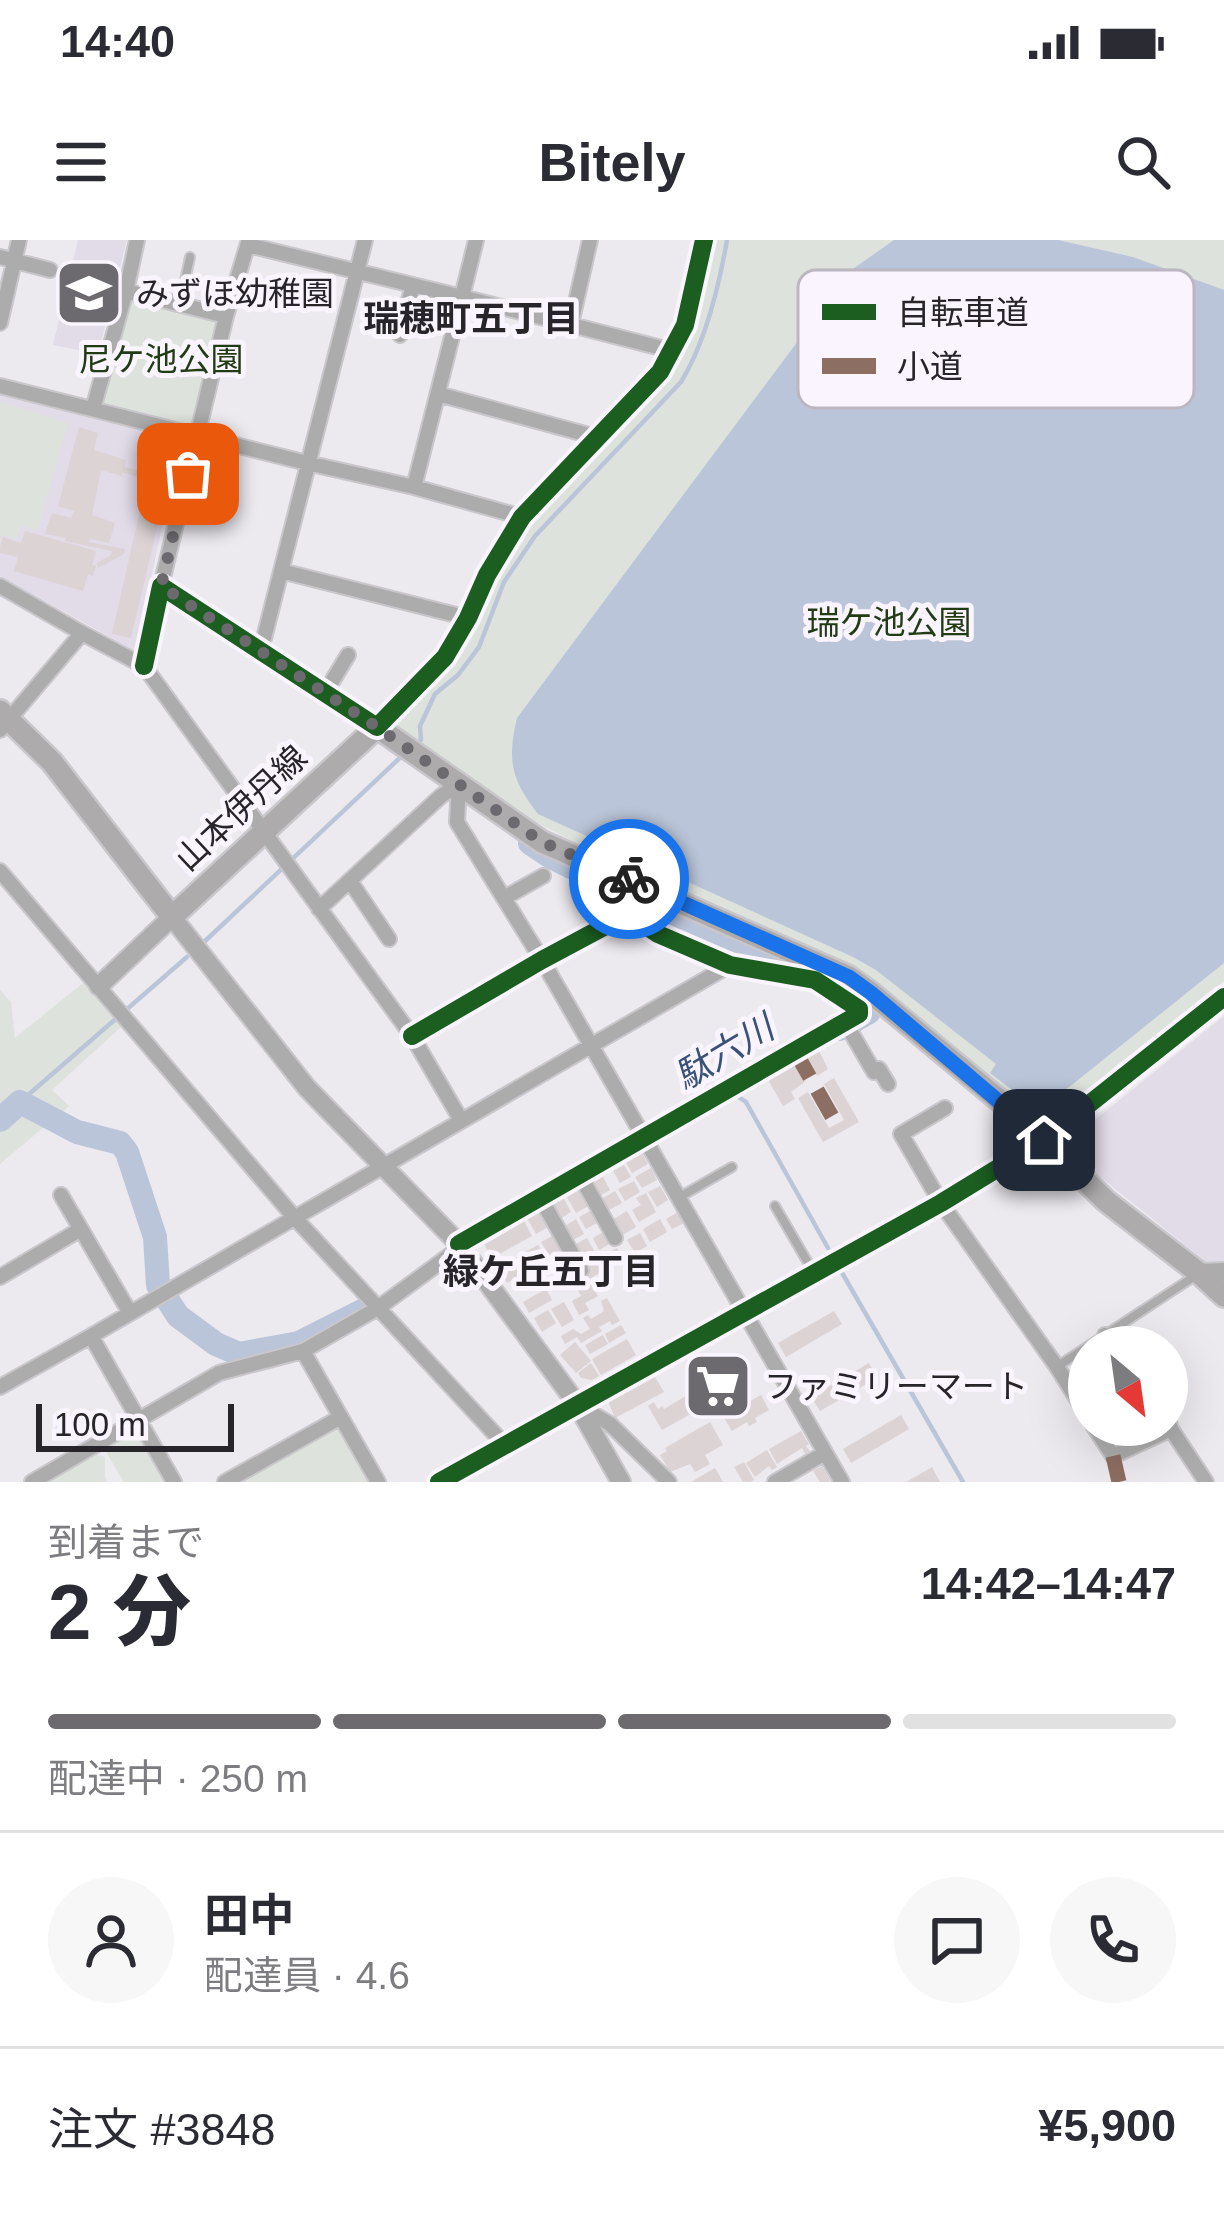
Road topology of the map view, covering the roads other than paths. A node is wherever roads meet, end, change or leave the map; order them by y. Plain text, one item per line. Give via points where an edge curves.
1 (19, 240) edge
2 (137, 240) edge
3 (365, 240) edge
4 (476, 240) edge
5 (590, 240) edge
6 (704, 240) edge
7 (249, 243) edge
8 (190, 256) dead end
9 (7, 259) edge
10 (50, 270) dead end
11 (357, 272) junction
12 (413, 285) junction
13 (126, 291) junction
14 (462, 297) junction
15 (180, 304) junction
16 (226, 316) junction
17 (0, 323) edge
18 (571, 324) junction
19 (400, 335) dead end
20 (673, 351) junction
21 (0, 386) edge
22 (439, 394) junction
23 (94, 409) junction
24 (197, 436) junction
25 (596, 437) junction
26 (307, 463) junction
27 (414, 487) junction
28 (522, 517) junction
29 (281, 572) junction
30 (0, 586) edge
31 (161, 586) junction
32 (468, 618) junction
33 (82, 633) junction
34 (261, 650) junction
35 (348, 655) dead end
36 (144, 666) junction
37 (326, 692) junction
38 (3, 720) edge
39 (377, 727) junction
40 (459, 784) junction
41 (264, 832) junction
42 (0, 871) edge
43 (543, 876) dead end
44 (350, 881) junction
45 (504, 898) junction
46 (319, 909) junction
47 (172, 917) junction
48 (388, 939) dead end
49 (542, 960) junction
50 (730, 965) junction
51 (99, 986) junction
52 (1224, 997) edge
53 (846, 1024) junction
54 (412, 1036) junction
55 (590, 1045) junction
56 (888, 1084) dead end
57 (945, 1108) dead end
58 (460, 1120) junction
59 (1044, 1140) junction
60 (645, 1141) junction
61 (381, 1166) junction
62 (732, 1167) dead end
63 (580, 1175) junction
64 (61, 1195) dead end
65 (678, 1198) junction
66 (542, 1201) junction
67 (941, 1203) junction
68 (776, 1206) dead end
69 (294, 1216) junction
70 (81, 1229) junction
71 (616, 1238) dead end
72 (460, 1245) junction
73 (581, 1270) dead end
74 (1224, 1272) edge
75 (1199, 1273) junction
76 (814, 1274) junction
77 (0, 1277) edge
78 (1224, 1296) edge
79 (378, 1308) junction
80 (130, 1312) junction
81 (743, 1312) junction
82 (1130, 1326) edge
83 (91, 1336) junction
84 (303, 1352) junction
85 (1068, 1362) edge
86 (1057, 1367) junction
87 (1068, 1385) edge
88 (0, 1387) edge
89 (577, 1404) junction
90 (341, 1417) junction
91 (138, 1420) junction
92 (505, 1445) junction
93 (1107, 1446) edge
94 (1130, 1446) edge
95 (1183, 1446) edge
96 (825, 1453) junction
97 (32, 1482) edge
98 (173, 1482) edge
99 (226, 1482) edge
100 (378, 1482) edge
101 (439, 1482) edge
102 (621, 1482) edge
103 (669, 1482) edge
104 (775, 1482) edge
105 (842, 1482) edge
106 (1206, 1482) edge

1 - 9 street
2 - 13 street
3 - 11 street
4 - 14 street
5 - 18 street
6 - 20 street
7 - 11 street
7 - 16 street
8 - 15 lane
9 - 10 street
9 - 17 street
11 - 12 street
11 - 26 street
12 - 14 street
12 - 19 street
13 - 15 street
13 - 23 street
14 - 18 street
14 - 22 street
15 - 16 street
16 - 24 street
18 - 20 street
20 - 25 street
21 - 23 street
22 - 25 street
22 - 27 street
23 - 24 street
24 - 26 street
24 - 31 street
25 - 28 street
26 - 27 street
26 - 29 street
27 - 28 street
28 - 32 street
29 - 32 street
29 - 34 street
30 - 33 street
31 - 34 street
31 - 36 street
32 - 39 street via 445,657
33 - 36 street
33 - 38 street
34 - 37 street
35 - 37 street
36 - 41 street
37 - 39 street
38 - 47 main road, 山本伊丹線 via 52,762
39 - 40 main road
39 - 41 main road, 山本伊丹線
40 - 44 street
40 - 45 street via 458,822
40 - 59 main road via 542,842 849,977
41 - 46 street
41 - 47 main road, 山本伊丹線
42 - 51 street
43 - 45 street
44 - 46 street
44 - 48 street
45 - 49 street
46 - 54 street
47 - 51 street
47 - 61 street via 307,1088
49 - 50 street via 628,914
49 - 54 street
49 - 55 street
50 - 53 street via 815,980 860,1009
50 - 55 street
51 - 69 street
52 - 59 street
53 - 56 street
53 - 60 street
54 - 58 street
55 - 58 street
55 - 60 street
57 - 67 street via 901,1134
58 - 61 street
59 - 67 street
59 - 75 main road
60 - 63 street
60 - 65 street
61 - 69 street
61 - 72 street
62 - 65 lane
63 - 66 street
63 - 71 street
64 - 70 street
65 - 81 street
66 - 72 street
66 - 73 street
67 - 76 street
67 - 86 street
68 - 76 lane
69 - 79 street
69 - 80 street
70 - 77 street
70 - 80 street
72 - 79 street
72 - 89 street
74 - 75 street
75 - 78 main road
75 - 82 lane
76 - 81 street
79 - 84 street
79 - 92 street
80 - 83 street
81 - 89 street
81 - 96 street
83 - 88 street
83 - 91 street
84 - 90 street
84 - 91 street via 219,1373
85 - 86 lane
86 - 87 street
89 - 92 street
89 - 102 street
89 - 103 street via 610,1424
90 - 99 street
90 - 100 street
91 - 97 street
91 - 98 street
92 - 101 street
93 - 94 street via 1113,1456
95 - 106 street
96 - 104 street
96 - 105 street

